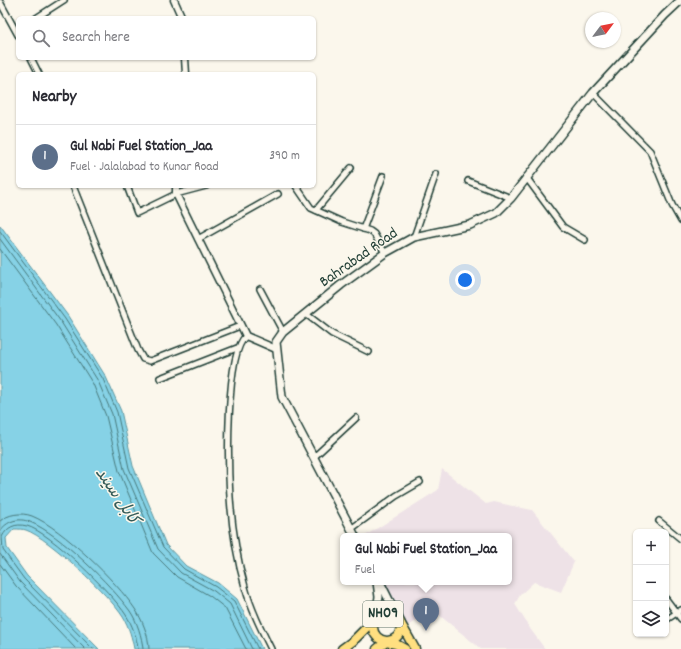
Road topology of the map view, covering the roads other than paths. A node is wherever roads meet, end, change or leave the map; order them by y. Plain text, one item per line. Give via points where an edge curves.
1 (64, 0) edge
2 (174, 0) edge
3 (681, 0) edge
4 (0, 2) edge
5 (39, 16) edge
6 (181, 16) edge
7 (16, 30) edge
8 (32, 60) edge
9 (185, 60) edge
10 (37, 72) edge
11 (186, 72) edge
12 (593, 93) junction
13 (352, 168) dead end
14 (436, 174) dead end
15 (383, 176) dead end
16 (526, 177) junction
17 (468, 181) dead end
18 (74, 188) edge
19 (129, 188) edge
20 (176, 188) edge
21 (198, 188) edge
22 (297, 188) edge
23 (176, 194) junction
24 (278, 194) dead end
25 (510, 198) junction
26 (316, 210) junction
27 (681, 221) edge
28 (362, 229) junction
29 (414, 237) junction
30 (198, 239) junction
31 (585, 240) dead end
32 (385, 252) junction
33 (260, 289) dead end
34 (306, 314) junction
35 (240, 326) junction
36 (283, 332) junction
37 (246, 336) junction
38 (238, 348) junction
39 (276, 349) junction
40 (369, 352) dead end
41 (160, 378) dead end
42 (356, 418) dead end
43 (314, 457) junction
44 (420, 482) dead end
45 (659, 520) dead end
46 (351, 529) junction
47 (353, 533) edge
48 (681, 539) edge
49 (378, 585) edge
50 (380, 585) edge
51 (668, 601) edge
52 (679, 612) edge
53 (669, 618) edge
54 (375, 619) junction
55 (681, 619) edge
56 (399, 621) junction
57 (386, 642) junction
58 (271, 649) edge
59 (342, 649) edge
60 (376, 649) edge
61 (405, 649) edge
62 (415, 649) edge

1 - 5 street
2 - 6 street
3 - 12 main road, Bahrabad Road
4 - 7 street
8 - 10 street
9 - 11 street
12 - 16 main road, Bahrabad Road
12 - 27 street via 650,151
13 - 26 street
14 - 29 street
15 - 28 street
16 - 25 main road, Bahrabad Road
16 - 31 street via 563,227
17 - 25 street
18 - 35 street via 143,359 150,361
19 - 23 street via 137,213
20 - 23 street
21 - 23 street
22 - 26 street via 307,204
23 - 30 street
24 - 30 street
25 - 29 main road, Bahrabad Road via 496,213 470,225
26 - 28 street
28 - 32 street via 374,234
29 - 32 main road, Bahrabad Road
30 - 35 street
32 - 34 main road, Bahrabad Road
33 - 36 street
34 - 36 main road, Bahrabad Road
34 - 40 street via 332,334
35 - 37 street
36 - 39 main road, Bahrabad Road via 276,342
37 - 38 street
37 - 39 street
38 - 41 street
38 - 58 street via 234,362 228,431 230,498 238,559 245,588
39 - 43 main road, Bahrabad Road via 282,397
42 - 43 street
43 - 46 main road, Bahrabad Road
44 - 46 street
45 - 48 street
46 - 47 main road, Bahrabad Road
49 - 54 main road via 380,597
50 - 56 main road
51 - 52 street
52 - 53 street
52 - 55 street
54 - 56 main road, NH09 via 386,613
54 - 57 main road, NH09 via 373,632 378,639
54 - 59 main road, NH09
56 - 57 main road, NH09 via 398,636
56 - 62 main road, NH09
57 - 60 main road, NH09
57 - 61 main road, NH09

